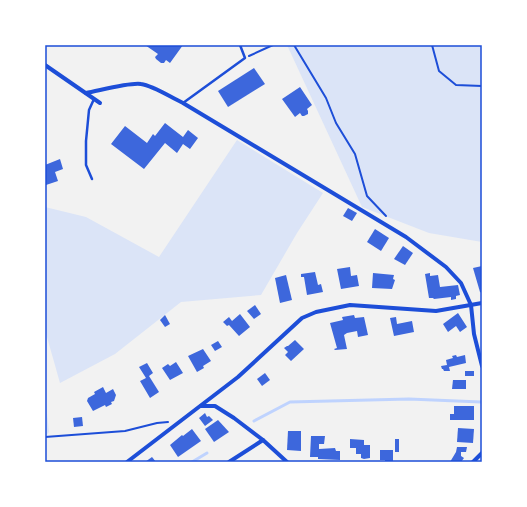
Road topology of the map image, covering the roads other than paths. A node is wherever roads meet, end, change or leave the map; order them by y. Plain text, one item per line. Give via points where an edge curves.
1 (240, 45) edge
2 (45, 65) edge
3 (86, 93) junction
4 (94, 98) junction
5 (100, 103) dead end
6 (183, 103) junction
7 (92, 179) dead end
8 (482, 303) edge
9 (471, 305) junction
10 (482, 366) edge
11 (200, 406) junction
12 (263, 440) junction
13 (482, 453) edge
14 (127, 462) edge
15 (229, 462) edge
16 (287, 462) edge
17 (473, 462) edge

1 - 6 lane via 245,58
2 - 3 street
3 - 4 street
3 - 6 street via 140,83
4 - 5 street
4 - 7 lane via 89,110 86,141 86,164
6 - 9 street via 406,237 446,267 461,283
8 - 9 street
9 - 10 street via 474,334
9 - 11 street via 436,311 350,305 316,312 302,318 238,377
11 - 12 street via 215,406
11 - 14 street
12 - 15 street
12 - 16 street
13 - 17 street

